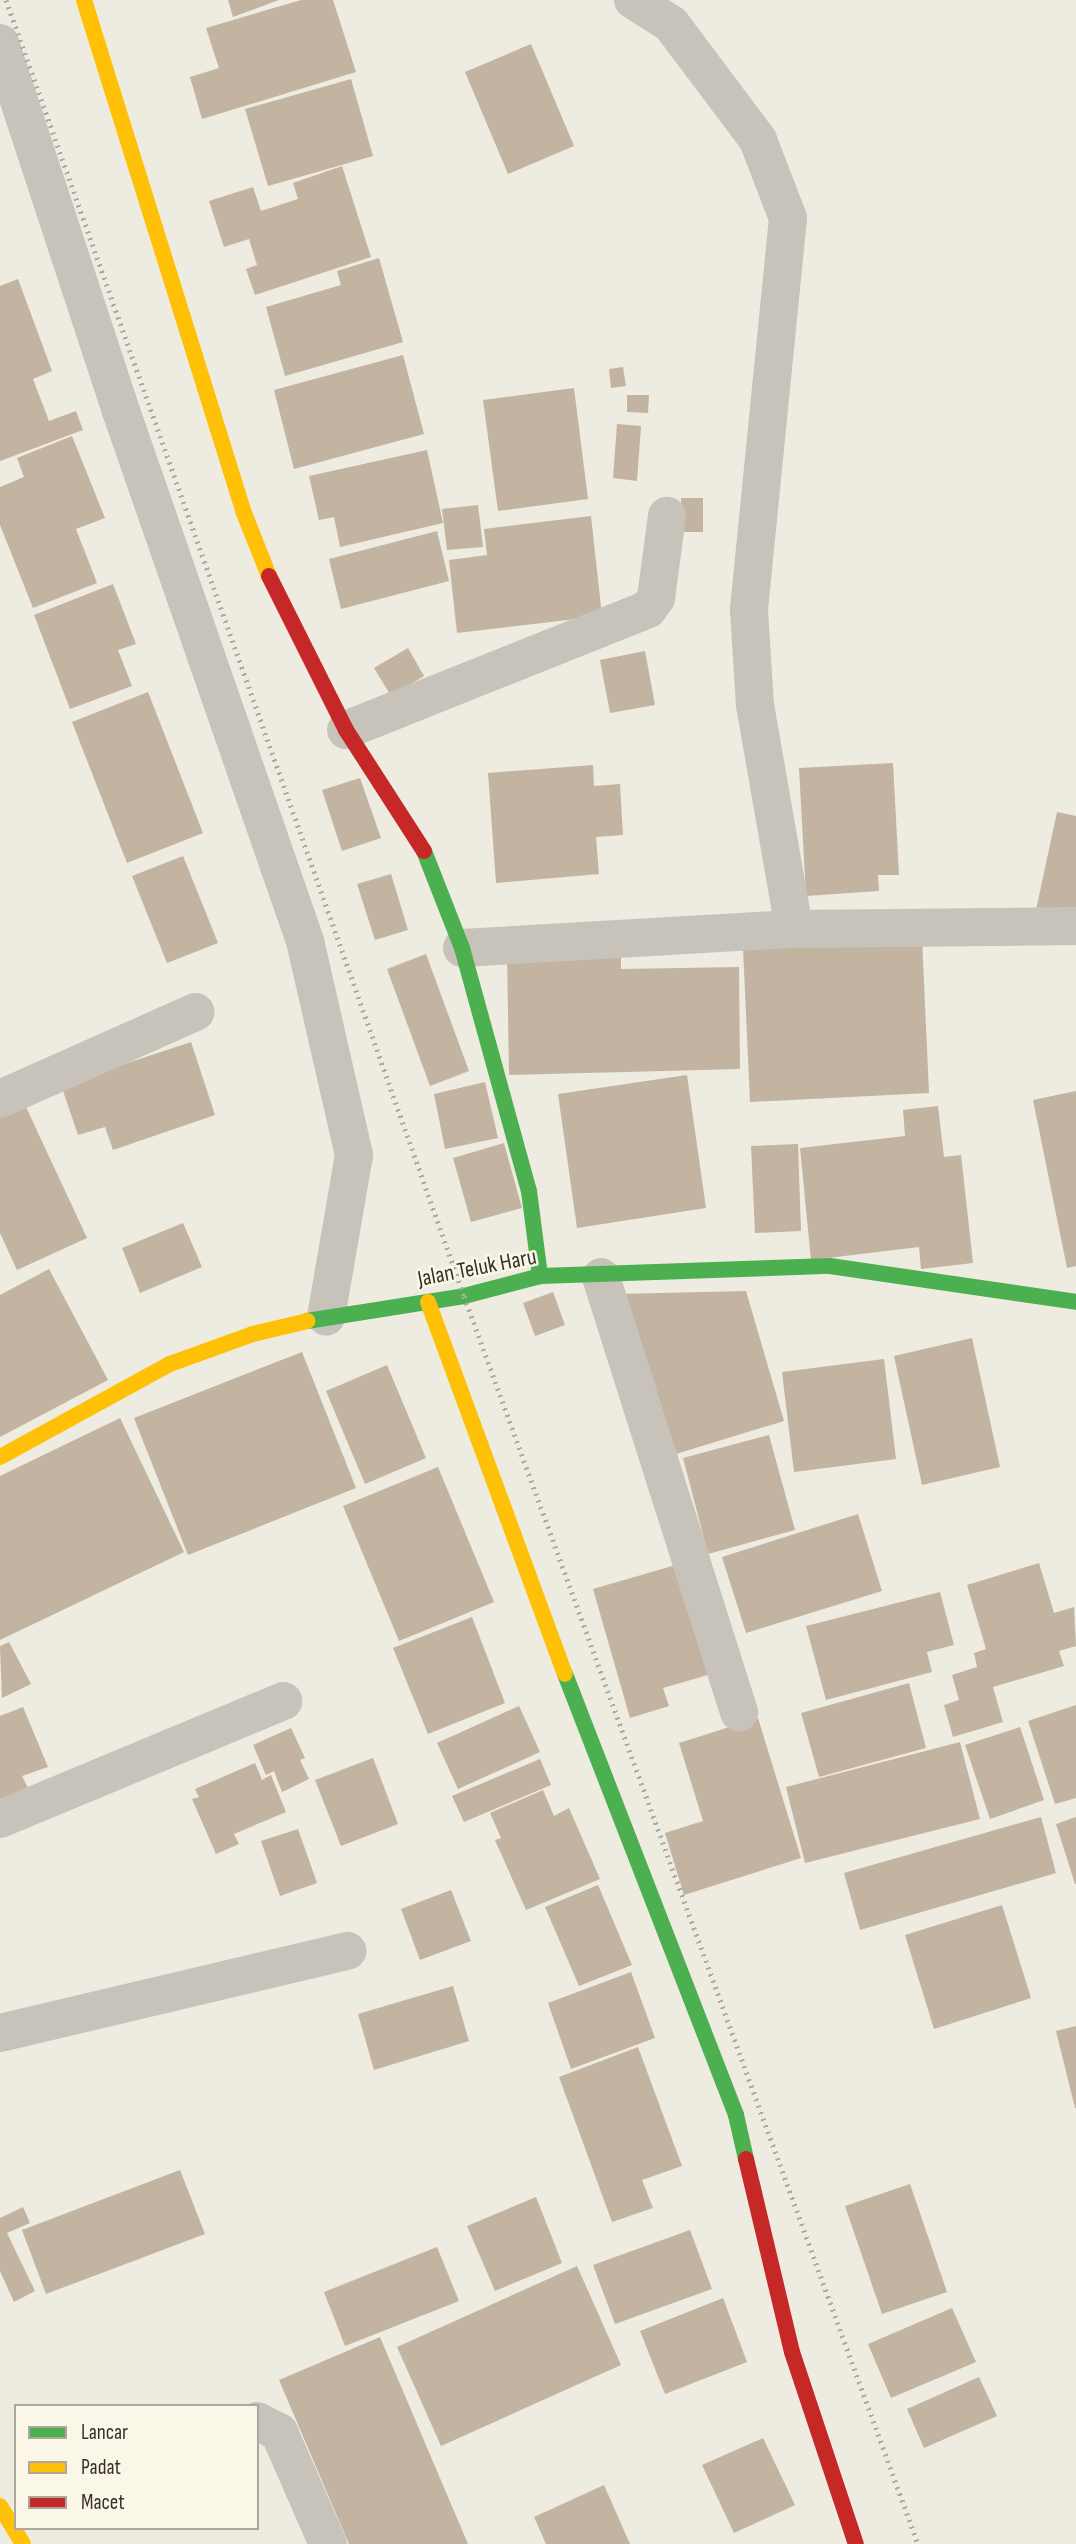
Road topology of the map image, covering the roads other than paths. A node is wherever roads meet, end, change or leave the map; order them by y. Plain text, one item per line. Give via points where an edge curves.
1 (83, 0) edge
2 (633, 0) edge
3 (0, 43) edge
4 (667, 516) dead end
5 (346, 730) junction
6 (1076, 926) edge
7 (794, 929) junction
8 (462, 948) junction
9 (195, 1012) dead end
10 (0, 1099) edge
11 (540, 1276) junction
12 (601, 1278) junction
13 (1076, 1302) edge
14 (428, 1303) junction
15 (326, 1317) junction
16 (0, 1457) edge
17 (283, 1701) dead end
18 (739, 1713) dead end
19 (0, 1819) edge
20 (347, 1951) dead end
21 (0, 2033) edge
22 (259, 2422) edge
23 (328, 2544) edge
24 (856, 2544) edge

1 - 5 street via 244,513 275,591
2 - 7 street via 671,24 758,140 788,218 749,610 755,705
3 - 15 street via 121,411 305,941 354,1155
4 - 5 street via 656,598 648,609
5 - 8 street via 423,848
6 - 7 street
7 - 8 street
8 - 11 street via 529,1191
9 - 10 street
11 - 12 street, Jalan Teluk Haru
11 - 14 street, Jalan Teluk Haru
12 - 13 street, Jalan Teluk Haru via 830,1266
12 - 18 street
14 - 15 street, Jalan Teluk Haru
14 - 24 street via 547,1628 736,2115 792,2352
15 - 16 street, Jalan Teluk Haru via 253,1334 170,1364
17 - 19 street
20 - 21 street
22 - 23 street via 279,2432

